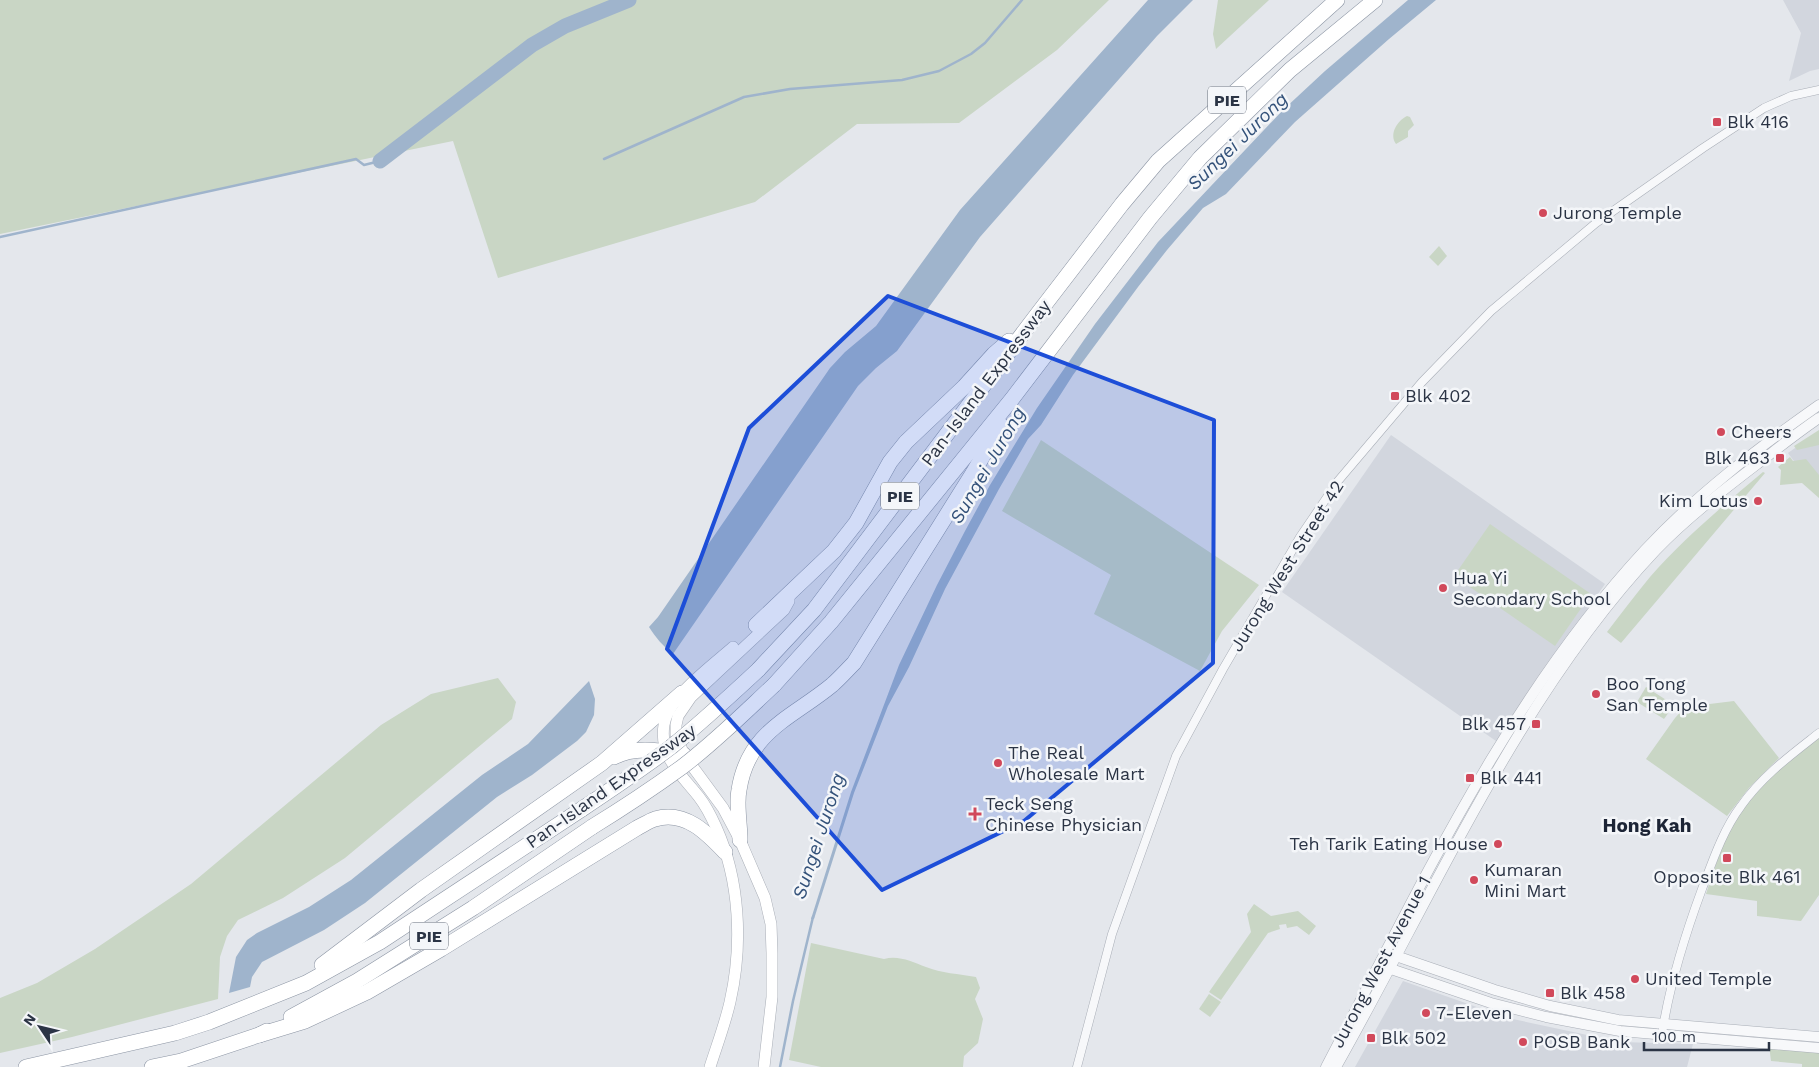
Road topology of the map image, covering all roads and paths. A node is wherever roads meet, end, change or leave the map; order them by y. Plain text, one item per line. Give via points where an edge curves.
1 (1337, 0) edge
2 (1375, 0) edge
3 (1819, 90) edge
4 (1036, 316) junction
5 (1025, 383) junction
6 (1819, 405) edge
7 (1819, 418) edge
8 (789, 594) junction
9 (756, 625) joint
10 (682, 693) junction
11 (1819, 733) edge
12 (666, 752) junction
13 (684, 755) junction
14 (602, 763) junction
15 (740, 840) junction
16 (725, 852) junction
17 (1387, 952) junction
18 (1397, 957) junction
19 (1380, 964) junction
20 (1390, 970) junction
21 (306, 983) junction
22 (1664, 1023) junction
23 (259, 1035) junction
24 (1662, 1035) junction
25 (1819, 1037) edge
26 (1819, 1048) edge
27 (26, 1067) edge
28 (152, 1067) edge
29 (710, 1067) edge
30 (764, 1067) edge
31 (1077, 1067) edge
32 (1326, 1067) edge
33 (1336, 1067) edge

1 - 4 highway, Pan-Island Expressway / PIE via 1158,161
2 - 5 highway, Pan-Island Expressway / PIE via 1290,70 1200,158 1150,218
3 - 31 street, Jurong West Street 42 via 1791,96 1764,108 1596,223 1488,315 1422,382 1338,481 1300,537 1176,756 1112,934
4 - 8 highway via 906,442 890,462 856,523 834,551
4 - 21 highway, Pan-Island Expressway / PIE, bridge via 814,610 717,709 633,775 380,942
5 - 15 highway via 973,473 854,663 832,685 774,726 757,746 746,765 738,791
5 - 23 highway, Pan-Island Expressway / PIE, bridge via 831,622 774,685 730,727 639,797 473,908 357,981
6 - 17 street, Jurong West Avenue 1 via 1764,445 1691,506 1647,548 1590,617 1506,734 1432,864
7 - 18 street, Jurong West Avenue 1 via 1697,513 1657,550 1590,629 1510,750
8 - 9 highway
8 - 13 main road via 784,610 684,706 676,725 676,735
9 - 10 main road
10 - 12 main road via 664,722
10 - 14 highway
11 - 22 street via 1766,777 1732,819 1711,864 1686,933 1672,978
12 - 13 highway
12 - 14 highway via 636,750
12 - 16 main road via 679,774 700,798
13 - 15 main road via 723,808
14 - 21 highway via 421,890 321,966
15 - 30 main road via 766,898 771,924 772,997
16 - 23 highway via 693,823 670,817 654,819 367,992 305,1021
16 - 29 main road via 734,891 737,951 730,1003
17 - 18 street
17 - 19 street, Jurong West Avenue 1
18 - 20 street, Jurong West Avenue 1
18 - 22 street via 1550,1006 1618,1020
19 - 20 street
19 - 32 street, Jurong West Avenue 1
20 - 24 street via 1546,1017
20 - 33 street, Jurong West Avenue 1
21 - 27 highway, Pan-Island Expressway / PIE via 175,1033
22 - 24 street
22 - 25 street
23 - 28 highway, Pan-Island Expressway / PIE via 181,1061
24 - 26 street

